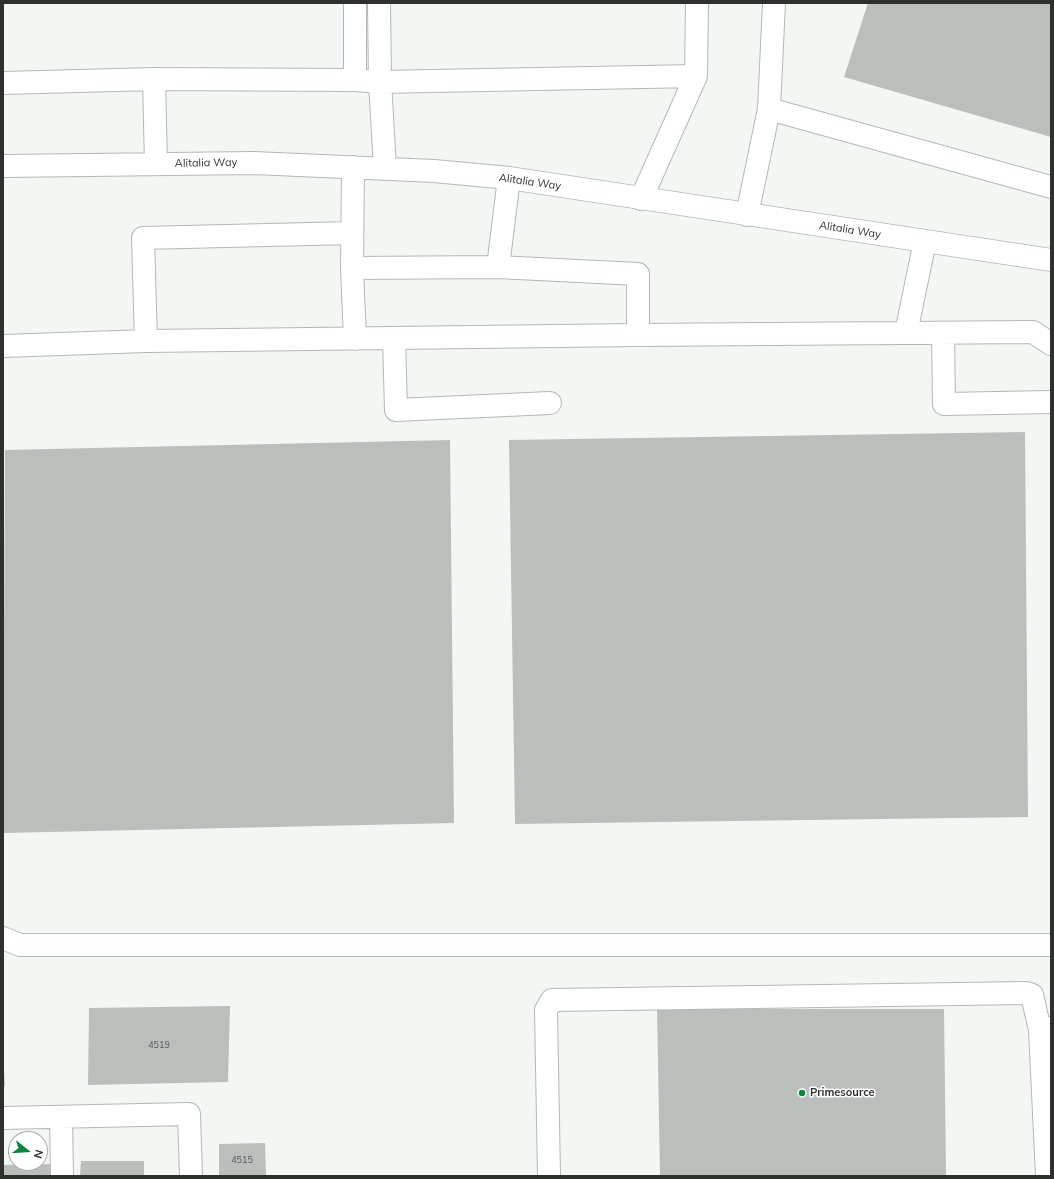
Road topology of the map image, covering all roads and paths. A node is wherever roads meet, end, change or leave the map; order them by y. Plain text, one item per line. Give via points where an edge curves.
1 (354, 3) edge
2 (379, 3) edge
3 (697, 3) edge
4 (774, 3) edge
5 (696, 76) junction
6 (154, 79) junction
7 (355, 80) junction
8 (380, 82) junction
9 (3, 83) edge
10 (769, 109) junction
11 (156, 164) junction
12 (3, 166) edge
13 (353, 166) junction
14 (385, 168) junction
15 (509, 178) junction
16 (1051, 187) edge
17 (641, 198) junction
18 (747, 215) junction
19 (352, 233) junction
20 (925, 242) junction
21 (1051, 260) edge
22 (498, 267) junction
23 (352, 268) junction
24 (906, 333) junction
25 (943, 333) junction
26 (638, 335) junction
27 (355, 339) junction
28 (394, 339) junction
29 (146, 341) junction
30 (1051, 344) edge
31 (3, 346) edge
32 (1051, 402) edge
33 (550, 403) dead end
34 (3, 938) edge
35 (1051, 945) edge
36 (1046, 1029) edge
37 (61, 1117) junction
38 (3, 1118) edge
39 (62, 1176) edge
40 (191, 1176) edge
41 (549, 1176) edge
42 (1047, 1176) edge

1 - 7 street
2 - 8 street
3 - 5 street
4 - 10 street
5 - 8 street
5 - 17 street
6 - 7 street
6 - 9 street
6 - 11 street
7 - 8 street
8 - 14 street
10 - 16 street
10 - 18 street
11 - 12 street, Alitalia Way
11 - 13 street, Alitalia Way
13 - 14 street, Alitalia Way
13 - 19 street
14 - 15 street, Alitalia Way
15 - 17 street, Alitalia Way
15 - 22 street
17 - 18 street, Alitalia Way
18 - 20 street, Alitalia Way
19 - 23 street
19 - 29 street via 142,238
20 - 21 street, Alitalia Way
20 - 24 street
22 - 23 street
22 - 26 street via 638,274
23 - 27 street
24 - 25 street
24 - 26 street
25 - 30 street via 1033,332
25 - 32 street via 944,404
26 - 28 street
27 - 28 street
27 - 29 street
28 - 33 street via 396,410
29 - 31 street
34 - 35 street via 20,945
36 - 41 street via 1032,995 1026,993 552,1000 546,1010
36 - 42 street
37 - 38 street
37 - 39 street
37 - 40 street via 189,1114

